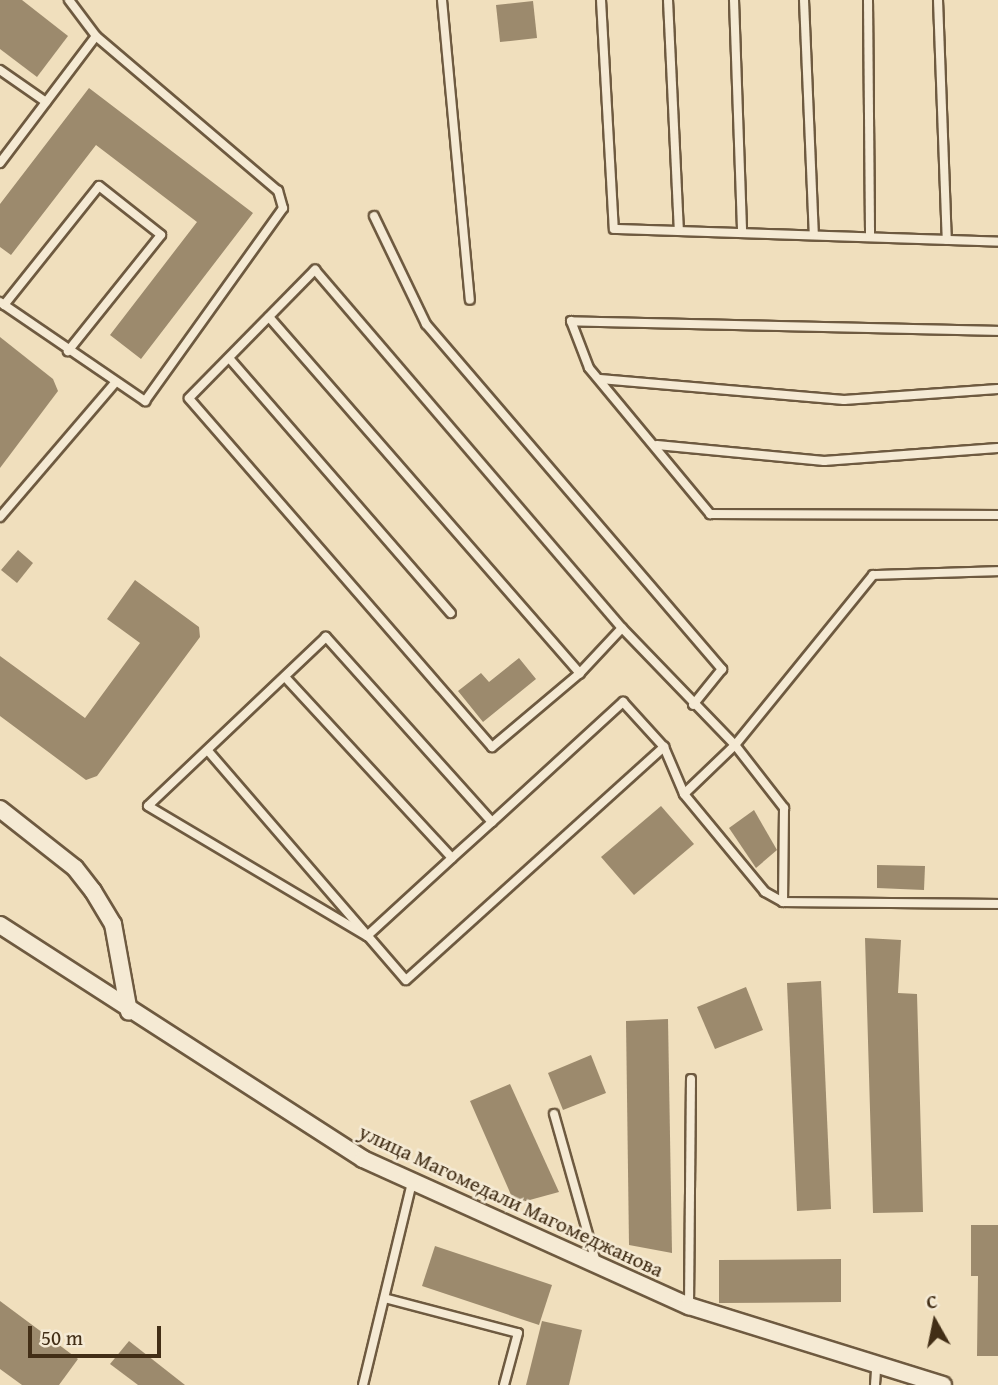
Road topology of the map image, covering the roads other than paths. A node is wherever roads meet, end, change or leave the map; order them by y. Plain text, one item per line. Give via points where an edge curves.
1 (69, 0) edge
2 (442, 0) edge
3 (601, 0) edge
4 (668, 0) edge
5 (734, 0) edge
6 (804, 0) edge
7 (867, 0) edge
8 (938, 0) edge
9 (96, 36) junction
10 (0, 70) edge
11 (46, 102) junction
12 (0, 163) edge
13 (374, 216) dead end
14 (679, 231) junction
15 (742, 233) junction
16 (814, 235) junction
17 (870, 237) junction
18 (947, 240) junction
19 (998, 242) edge
20 (470, 300) dead end
21 (2, 303) edge
22 (269, 317) junction
23 (998, 331) edge
24 (68, 351) junction
25 (229, 358) junction
26 (599, 379) junction
27 (114, 384) junction
28 (998, 389) edge
29 (657, 445) junction
30 (998, 447) edge
31 (998, 515) edge
32 (0, 517) edge
33 (998, 571) edge
34 (451, 613) dead end
35 (622, 628) junction
36 (580, 673) junction
37 (285, 677) junction
38 (693, 705) junction
39 (735, 745) junction
40 (664, 747) junction
41 (209, 752) junction
42 (684, 794) junction
43 (0, 809) edge
44 (492, 822) junction
45 (452, 858) junction
46 (783, 902) junction
47 (998, 904) edge
48 (0, 925) edge
49 (367, 936) junction
50 (129, 1012) junction
51 (691, 1079) dead end
52 (554, 1114) dead end
53 (412, 1183) junction
54 (597, 1265) junction
55 (388, 1300) junction
56 (689, 1306) junction
57 (876, 1377) edge
58 (363, 1385) edge
59 (504, 1385) edge
60 (943, 1385) edge

1 - 9 lane
2 - 20 lane
3 - 14 lane via 614,229
4 - 14 lane
5 - 15 lane
6 - 16 lane
7 - 17 lane
8 - 18 lane
9 - 11 lane
9 - 27 lane via 278,191 283,208 145,401
10 - 11 lane
11 - 12 lane
13 - 38 lane via 426,324 722,669
14 - 15 lane
15 - 16 lane
16 - 17 lane
17 - 18 lane
18 - 19 lane
21 - 24 lane
21 - 24 lane via 99,186 161,235
22 - 25 lane
22 - 35 lane via 315,270
22 - 36 lane
23 - 26 lane via 571,321
24 - 27 lane
25 - 34 lane
25 - 36 lane via 190,398 492,747
26 - 28 lane via 844,400
26 - 29 lane
27 - 32 lane
29 - 30 lane via 824,461
29 - 31 lane via 710,514
33 - 39 lane via 873,575
35 - 36 lane
35 - 38 lane
37 - 41 lane
37 - 44 lane via 326,637
37 - 45 lane
38 - 39 lane
39 - 42 lane
39 - 46 lane via 784,808
40 - 42 lane
40 - 44 lane via 623,702
40 - 49 lane via 406,980
41 - 49 lane
41 - 49 lane via 148,806
42 - 46 lane via 765,891
43 - 50 street via 75,868 93,891 113,924
44 - 45 lane
45 - 49 lane
46 - 47 lane
48 - 50 street, улица Магомедали Магомеджановa
50 - 53 street, улица Магомедали Магомеджановa via 363,1159
51 - 56 lane
52 - 54 lane
53 - 54 street, улица Магомедали Магомеджановa
53 - 55 lane
54 - 56 street, улица Магомедали Магомеджановa
55 - 58 lane
55 - 59 lane via 518,1333
56 - 57 street, улица Магомедали Магомеджановa
57 - 60 street, улица Магомедали Магомеджановa

